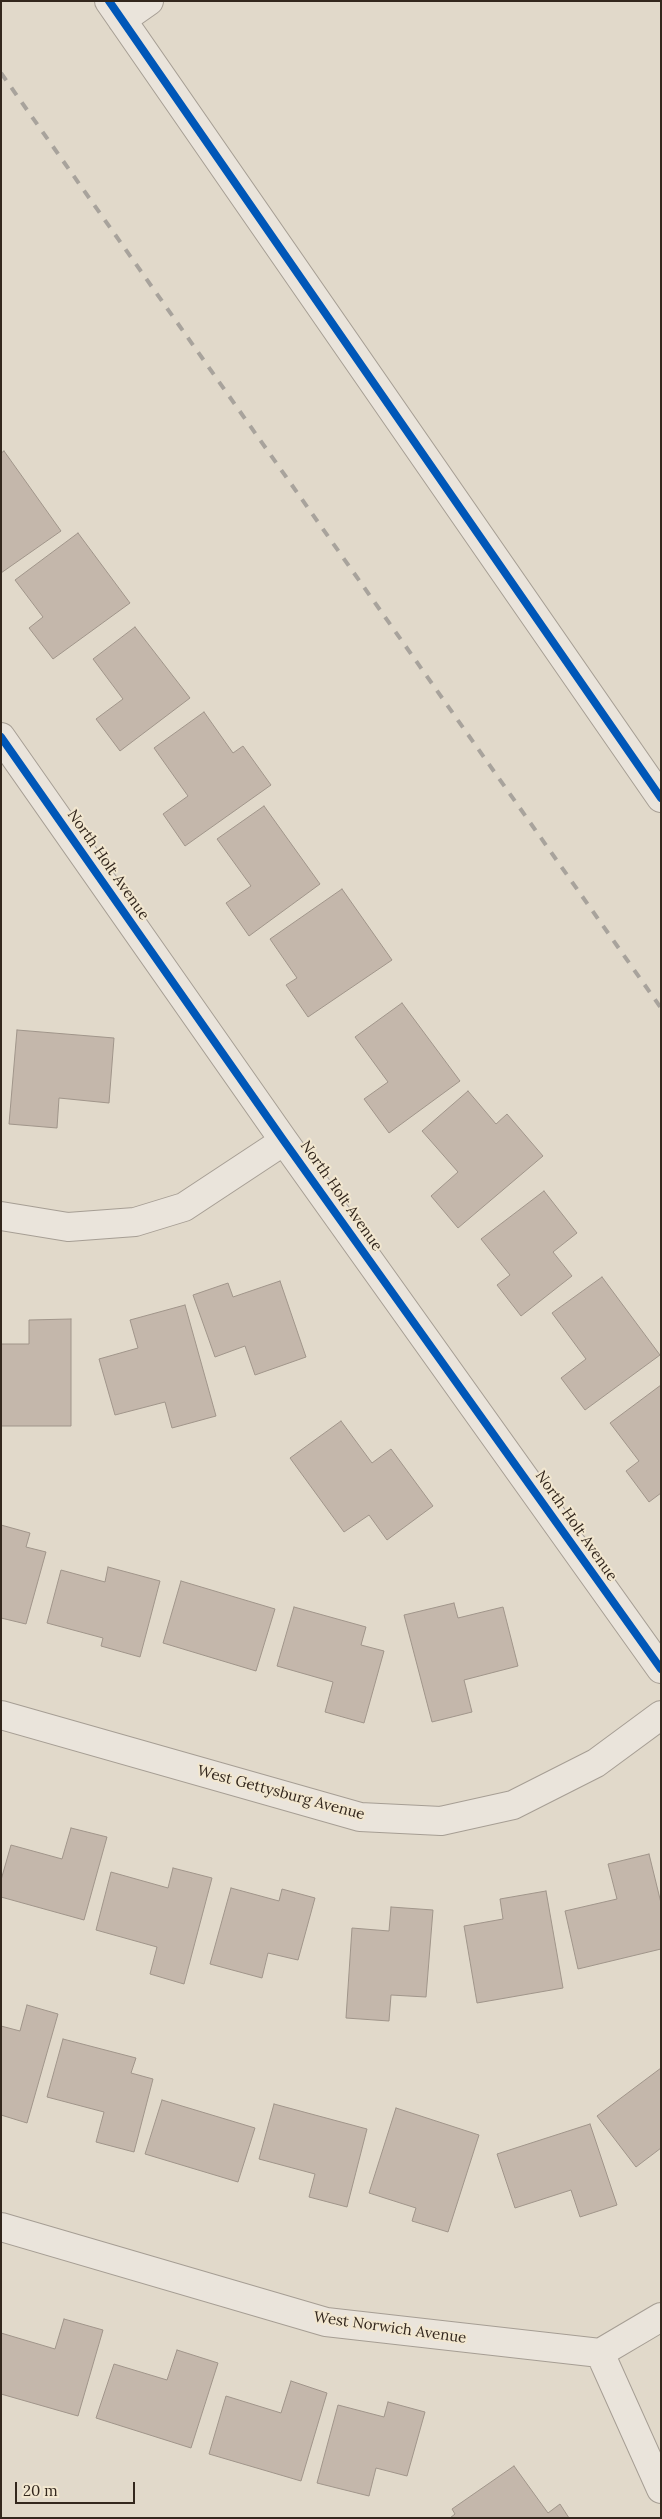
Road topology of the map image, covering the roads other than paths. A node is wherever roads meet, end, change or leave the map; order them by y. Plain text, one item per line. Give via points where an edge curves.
1 (149, 1) edge
2 (116, 11) edge
3 (1, 737) edge
4 (661, 798) edge
5 (284, 1140) junction
6 (1, 1216) edge
7 (661, 1669) edge
8 (1, 1715) edge
9 (661, 1715) edge
10 (1, 2227) edge
11 (661, 2317) edge
12 (600, 2353) junction
13 (661, 2489) edge

1 - 2 street
2 - 4 street
3 - 5 street, North Holt Avenue
5 - 6 street via 184,1207 135,1222 68,1227
5 - 7 street, North Holt Avenue
8 - 9 street, West Gettysburg Avenue via 360,1816 441,1821 513,1805 596,1763
10 - 12 street, West Norwich Avenue via 326,2322
11 - 12 street
12 - 13 street

